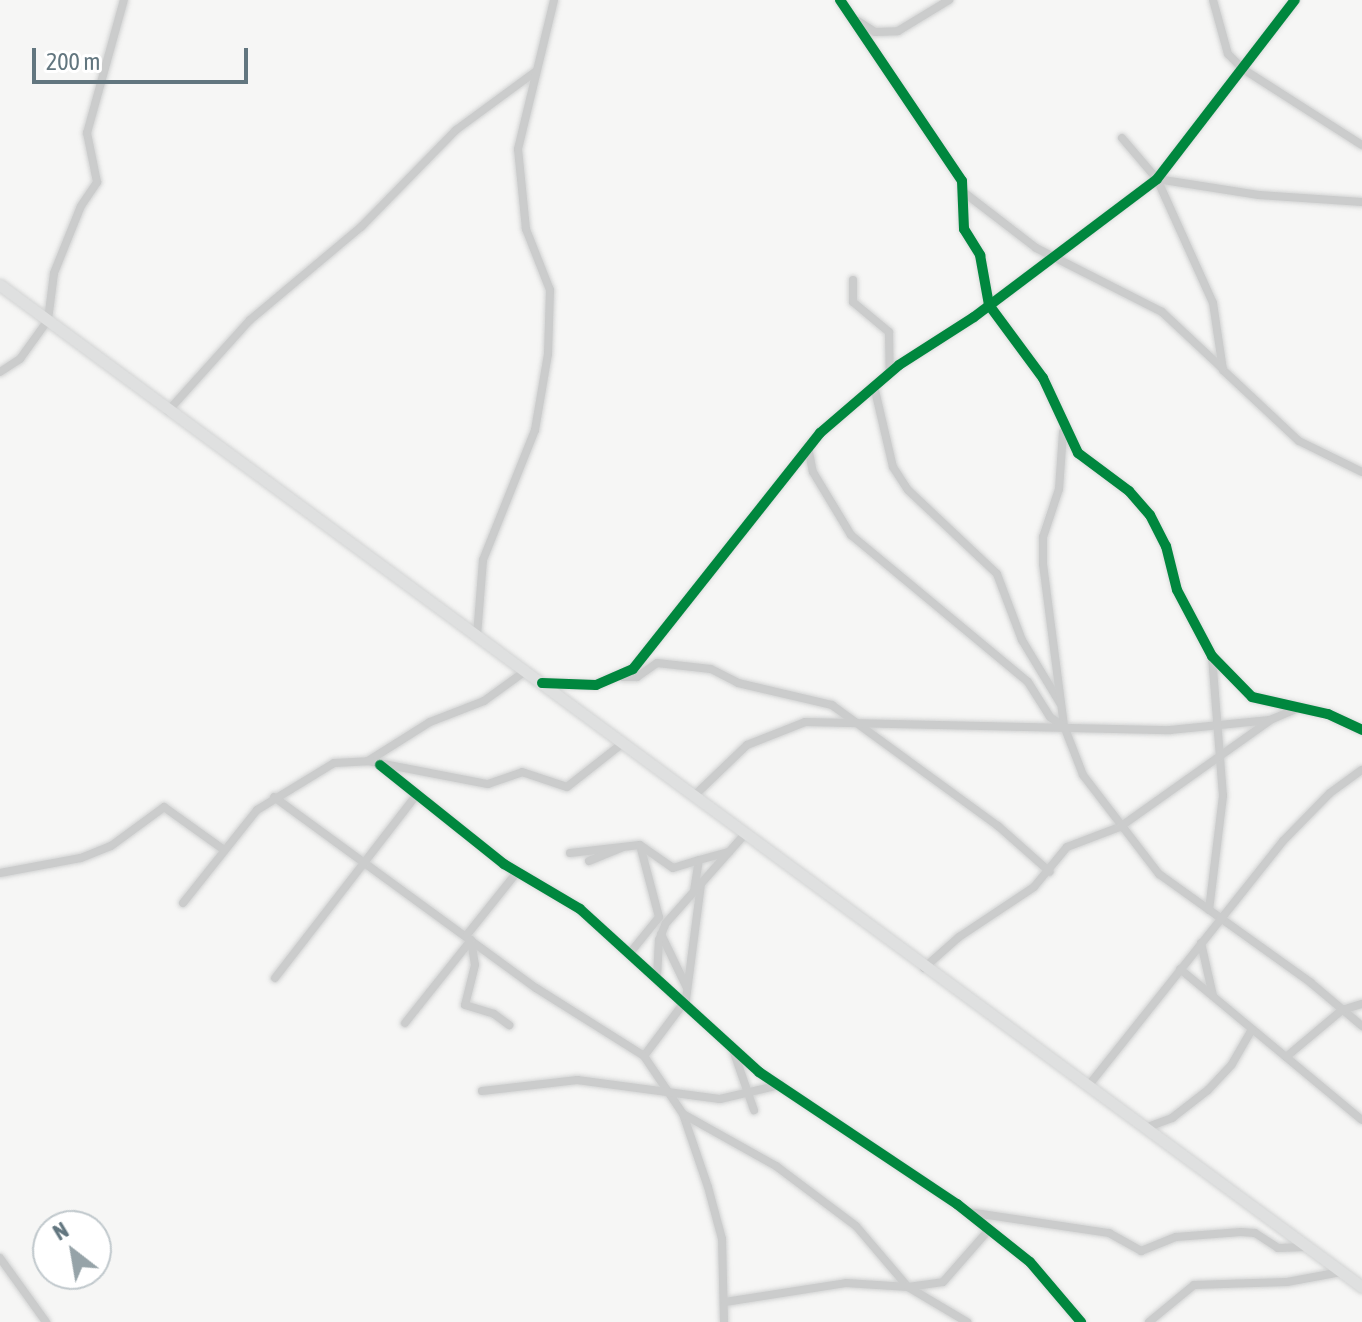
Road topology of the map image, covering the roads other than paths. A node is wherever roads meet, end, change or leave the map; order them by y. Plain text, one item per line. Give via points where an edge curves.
1 (124, 0) edge
2 (554, 0) edge
3 (840, 0) edge
4 (949, 0) edge
5 (1213, 0) edge
6 (1295, 0) edge
7 (854, 19) junction
8 (1243, 69) junction
9 (535, 72) junction
10 (1122, 138) dead end
11 (1362, 145) edge
12 (1157, 179) junction
13 (966, 194) junction
14 (1362, 202) edge
15 (1052, 255) junction
16 (853, 280) dead end
17 (0, 285) edge
18 (989, 305) junction
19 (48, 320) junction
20 (1223, 370) junction
21 (0, 372) edge
22 (890, 372) junction
23 (874, 386) junction
24 (167, 412) junction
25 (1061, 419) junction
26 (808, 447) junction
27 (1362, 472) edge
28 (477, 636) junction
29 (1212, 656) junction
30 (524, 672) junction
31 (622, 677) junction
32 (542, 683) junction
33 (1062, 708) junction
34 (1296, 709) junction
35 (850, 720) junction
36 (1270, 720) junction
37 (1064, 726) junction
38 (1216, 727) junction
39 (1362, 730) edge
40 (623, 743) junction
41 (1218, 757) junction
42 (368, 761) junction
43 (380, 765) junction
44 (1362, 770) edge
45 (417, 794) junction
46 (695, 795) junction
47 (274, 797) junction
48 (1120, 827) junction
49 (745, 834) junction
50 (627, 844) junction
51 (640, 845) junction
52 (224, 850) junction
53 (729, 852) junction
54 (570, 853) dead end
55 (366, 860) junction
56 (699, 860) junction
57 (589, 861) dead end
58 (517, 872) junction
59 (1050, 872) junction
60 (0, 873) edge
61 (701, 884) junction
62 (693, 892) junction
63 (183, 903) dead end
64 (1209, 910) junction
65 (1222, 920) junction
66 (660, 933) junction
67 (468, 938) junction
68 (1201, 943) junction
69 (630, 953) junction
70 (924, 968) junction
71 (1180, 969) junction
72 (657, 977) junction
73 (275, 978) dead end
74 (687, 989) junction
75 (1213, 997) junction
76 (686, 1000) junction
77 (1362, 1004) edge
78 (1342, 1010) junction
79 (405, 1023) dead end
80 (509, 1025) dead end
81 (1362, 1026) edge
82 (1251, 1031) junction
83 (732, 1045) junction
84 (644, 1056) junction
85 (1286, 1057) junction
86 (780, 1085) junction
87 (1089, 1085) junction
88 (666, 1090) junction
89 (482, 1091) dead end
90 (747, 1095) junction
91 (754, 1110) dead end
92 (683, 1114) junction
93 (1362, 1120) edge
94 (1145, 1128) junction
95 (966, 1212) junction
96 (987, 1232) junction
97 (1306, 1247) junction
98 (0, 1258) edge
99 (1341, 1272) junction
100 (908, 1287) junction
101 (1362, 1287) edge
102 (725, 1302) junction
103 (46, 1322) edge
104 (724, 1322) edge
105 (967, 1322) edge
106 (1081, 1322) edge
107 (1149, 1322) edge

1 - 19 street via 87,133 97,182 81,206 54,273
2 - 9 street
3 - 7 street
4 - 7 street via 898,31 875,32
5 - 8 street via 1228,54
6 - 8 street
7 - 13 street via 945,150
8 - 11 street
8 - 12 street
9 - 24 street via 460,126 340,246 250,320
9 - 28 street via 518,161 526,229 550,290 548,354 535,430 483,560
10 - 12 street
12 - 14 street via 1259,195
12 - 15 street
12 - 20 street via 1213,303
13 - 15 street via 1000,224
13 - 18 street via 964,229 980,255
15 - 18 street
15 - 20 street via 1162,312
16 - 22 street via 853,302 889,332
17 - 19 main road
18 - 22 street
18 - 25 street via 1043,378
19 - 21 street via 20,359
19 - 24 main road
20 - 27 street via 1299,441
22 - 23 street
23 - 26 street
23 - 33 street via 893,467 908,490 997,574 1022,640
24 - 28 main road
25 - 29 street via 1088,465 1129,491 1150,515 1166,546 1177,590
25 - 33 street via 1065,447 1055,512 1043,537 1043,564
26 - 31 street via 652,648
26 - 37 street via 813,472 851,535 1028,682 1050,717
28 - 30 main road
29 - 34 street via 1252,697
29 - 38 street
30 - 32 main road
30 - 42 street via 484,701 430,722
31 - 32 street via 596,685
31 - 35 street via 637,677 657,663 711,669 738,683 832,705
32 - 40 main road
33 - 37 street
34 - 36 street
34 - 39 street via 1328,714
35 - 37 street via 989,729
35 - 46 street via 805,722 764,734
35 - 59 street via 998,826
36 - 38 street
36 - 41 street
37 - 38 street
37 - 48 street via 1083,775
38 - 41 street
40 - 43 street via 567,787 522,772 479,783
40 - 46 main road
41 - 48 street
41 - 64 street via 1221,835
42 - 43 street
42 - 47 street via 334,763
43 - 45 street
44 - 65 street via 1304,817
45 - 55 street
45 - 58 street
46 - 49 main road
47 - 52 street
47 - 55 street
48 - 59 street via 1067,847
48 - 64 street via 1159,874
49 - 53 street
49 - 70 main road
50 - 51 street
50 - 54 street
50 - 57 street
51 - 56 street via 673,868
51 - 69 street via 659,917
52 - 60 street via 164,807 111,846 81,858
52 - 63 street
53 - 56 street
53 - 61 street
55 - 67 street
55 - 73 street
56 - 62 street
58 - 67 street
58 - 69 street via 573,903
59 - 70 street
61 - 62 street
61 - 74 street
62 - 66 street
64 - 65 street
65 - 68 street
65 - 78 street
66 - 72 street
66 - 74 street
67 - 79 street
67 - 80 street via 475,965 465,1005
67 - 84 street
68 - 71 street
68 - 75 street
69 - 72 street
70 - 87 main road
71 - 75 street
71 - 87 street
72 - 76 street
74 - 76 street
75 - 82 street
76 - 83 street
76 - 84 street
77 - 78 street
78 - 81 street
78 - 85 street
82 - 85 street
82 - 94 street via 1232,1064 1208,1090 1172,1118
83 - 86 street
83 - 90 street
84 - 88 street
85 - 93 street
86 - 90 street
86 - 95 street
87 - 94 main road
88 - 89 street via 577,1080
88 - 90 street via 706,1099
88 - 92 street
90 - 91 street
92 - 100 street via 776,1166 856,1226
92 - 102 street via 720,1228
94 - 97 main road
95 - 96 street
95 - 97 street via 1109,1233 1141,1251 1176,1237 1241,1232 1260,1235 1278,1248
96 - 100 street via 943,1282
96 - 106 street via 1030,1262
97 - 99 main road
98 - 103 street
99 - 101 main road
99 - 107 street via 1287,1282 1194,1285
100 - 102 street via 846,1283
100 - 105 street
102 - 104 street

